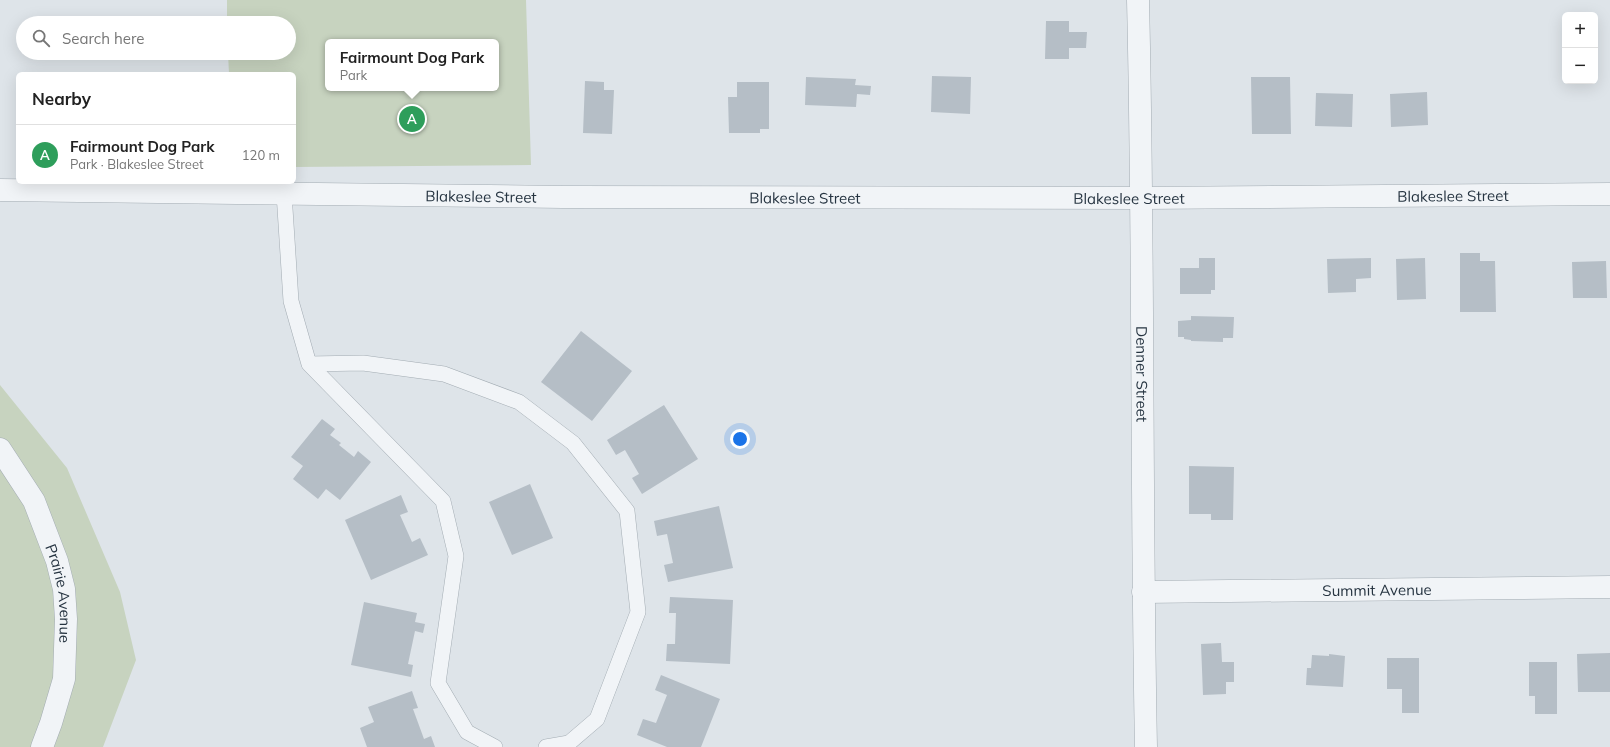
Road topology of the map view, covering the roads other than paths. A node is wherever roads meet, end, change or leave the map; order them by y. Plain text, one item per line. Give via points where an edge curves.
1 (1138, 0) edge
2 (0, 190) edge
3 (284, 193) junction
4 (1610, 194) edge
5 (1142, 198) junction
6 (309, 364) junction
7 (0, 449) edge
8 (1610, 587) edge
9 (1143, 592) junction
10 (42, 747) edge
11 (495, 747) edge
12 (546, 747) edge
13 (1146, 747) edge

1 - 5 street, Denner Street
2 - 3 street, Blakeslee Street
3 - 5 street, Blakeslee Street via 563,197
3 - 6 lane via 291,301
4 - 5 street, Blakeslee Street
5 - 9 street, Denner Street
6 - 11 lane via 443,501 456,556 438,683 467,732
6 - 12 lane via 363,363 444,374 519,402 573,443 628,511 638,612 597,719 569,743
7 - 10 street, Prairie Avenue via 34,501 57,561 64,588 64,679
8 - 9 street, Summit Avenue
9 - 13 street, Denner Street

